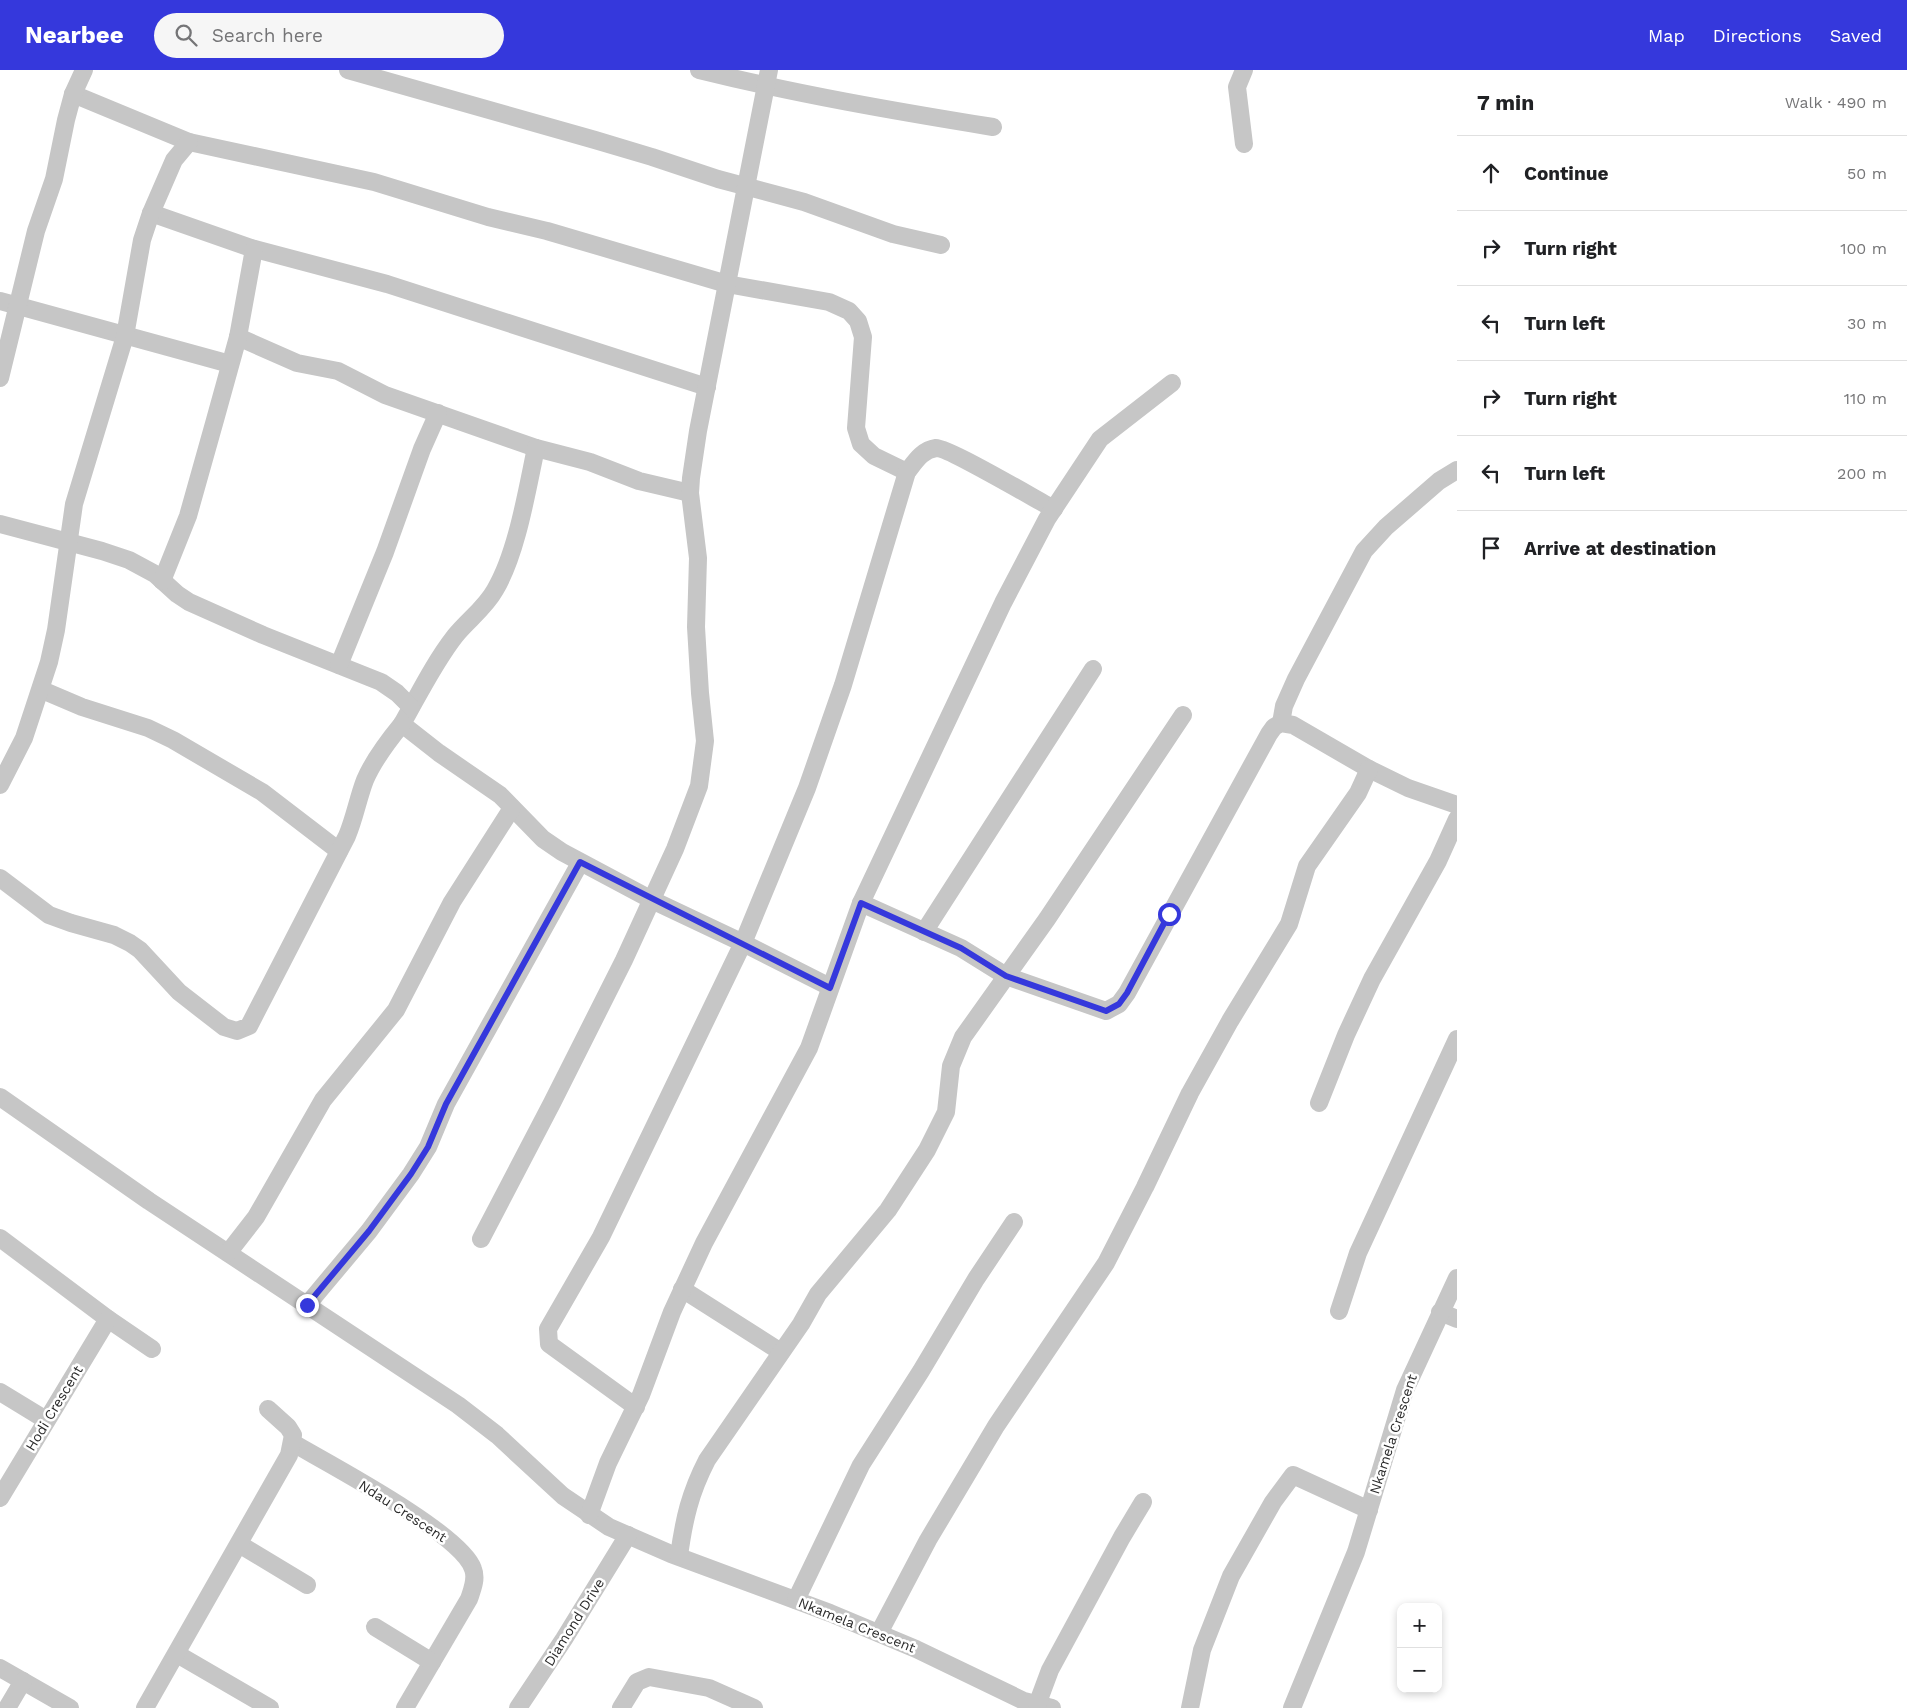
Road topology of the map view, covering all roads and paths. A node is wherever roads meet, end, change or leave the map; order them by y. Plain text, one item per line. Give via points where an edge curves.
1 (84, 70) edge
2 (348, 70) edge
3 (699, 70) edge
4 (1244, 70) edge
5 (768, 78) edge
6 (73, 94) junction
7 (993, 127) dead end
8 (189, 142) junction
9 (1244, 144) dead end
10 (746, 186) junction
11 (151, 213) junction
12 (941, 245) dead end
13 (254, 249) junction
14 (727, 284) junction
15 (0, 301) edge
16 (17, 306) junction
17 (125, 336) junction
18 (238, 337) junction
19 (230, 364) junction
20 (0, 378) edge
21 (1172, 383) dead end
22 (707, 387) junction
23 (438, 413) junction
24 (536, 448) junction
25 (1457, 470) edge
26 (907, 472) junction
27 (690, 493) junction
28 (1054, 509) junction
29 (0, 524) edge
30 (68, 541) junction
31 (162, 581) junction
32 (339, 665) junction
33 (1093, 669) dead end
34 (42, 690) junction
35 (411, 707) junction
36 (1184, 715) dead end
37 (1280, 722) junction
38 (402, 724) junction
39 (1369, 769) junction
40 (0, 785) edge
41 (1457, 805) edge
42 (512, 808) junction
43 (1457, 819) edge
44 (339, 850) junction
45 (580, 862) junction
46 (0, 878) edge
47 (652, 900) junction
48 (861, 903) junction
49 (924, 932) junction
50 (743, 943) junction
51 (1006, 976) junction
52 (830, 988) junction
53 (1457, 1039) edge
54 (0, 1097) edge
55 (1319, 1103) dead end
56 (1014, 1222) dead end
57 (0, 1238) edge
58 (481, 1239) dead end
59 (228, 1253) junction
60 (1457, 1278) edge
61 (682, 1289) junction
62 (307, 1305) junction
63 (1339, 1311) dead end
64 (1440, 1312) junction
65 (108, 1319) junction
66 (1457, 1319) edge
67 (152, 1349) dead end
68 (781, 1352) junction
69 (0, 1392) edge
70 (636, 1407) junction
71 (268, 1409) dead end
72 (46, 1420) junction
73 (293, 1443) junction
74 (0, 1498) edge
75 (1143, 1502) dead end
76 (1369, 1510) junction
77 (589, 1515) junction
78 (628, 1535) junction
79 (239, 1544) junction
80 (675, 1555) junction
81 (307, 1585) dead end
82 (796, 1600) junction
83 (375, 1627) dead end
84 (879, 1633) junction
85 (177, 1654) junction
86 (432, 1662) junction
87 (0, 1668) edge
88 (23, 1681) junction
89 (1045, 1707) edge
90 (6, 1708) edge
91 (70, 1708) edge
92 (145, 1708) edge
93 (270, 1708) edge
94 (406, 1708) edge
95 (518, 1708) edge
96 (621, 1708) edge
97 (754, 1708) edge
98 (1190, 1708) edge
99 (1292, 1708) edge

1 - 6 street
2 - 10 street
3 - 5 street
4 - 9 street via 1237,88
5 - 7 street via 885,110
5 - 10 street
6 - 8 street
6 - 16 street via 54,179 36,231
8 - 11 street via 174,160
8 - 14 street via 374,182
10 - 12 street via 804,202 893,234
10 - 14 street
11 - 13 street
11 - 17 street via 142,240
13 - 18 street
13 - 22 street via 387,284
14 - 22 street
14 - 26 street via 829,302 854,316 863,337 856,428 861,444 874,456
15 - 16 street
16 - 17 street
16 - 20 street
17 - 19 street
17 - 30 street via 74,504
18 - 19 street
18 - 23 street via 298,363 338,371 385,395
19 - 31 street via 188,516
21 - 28 street via 1100,439
22 - 27 street
23 - 24 street
23 - 32 street
24 - 27 street
24 - 35 street via 520,519 502,576 490,597 441,656
25 - 37 street via 1392,521 1364,550 1296,679
26 - 28 street via 924,452 938,448
26 - 50 street via 843,685 807,788
27 - 47 street via 698,558 696,627 704,755 699,786 689,816
28 - 48 street via 1003,603
29 - 30 street
30 - 31 street via 129,560
30 - 34 street via 56,630
31 - 32 street via 188,602
32 - 35 street via 381,682
33 - 49 street
34 - 40 street via 24,738
34 - 44 street via 82,707 148,728 195,751 262,792
35 - 38 street
36 - 51 street
37 - 39 street via 1293,725
37 - 51 street via 1274,727 1119,1004 1106,1011
38 - 42 street via 500,795
38 - 44 street via 384,746 366,778 353,820
39 - 41 street via 1408,788
39 - 84 street via 1358,793 1307,866 1289,924 1190,1093 1106,1263 996,1426 928,1540
42 - 45 street via 543,839
42 - 59 street via 452,902 396,1010 323,1100 256,1217
43 - 55 street via 1438,861 1372,980
44 - 46 street via 255,1016 249,1026 237,1031 224,1027 180,992 130,943 49,915
45 - 47 street
45 - 62 street via 446,1104 424,1154 369,1231
47 - 50 street
47 - 58 street
48 - 49 street
48 - 52 street
49 - 51 street via 961,948
50 - 52 street
50 - 70 street via 601,1237 548,1329 550,1344
51 - 68 street via 963,1036 951,1066 946,1112 927,1150 888,1210 818,1294
52 - 61 street via 809,1048
53 - 63 street via 1358,1253
54 - 59 street, Nkamela Crescent
56 - 82 street via 861,1465
57 - 65 street
59 - 62 street, Nkamela Crescent
60 - 64 street, Nkamela Crescent
61 - 68 street
61 - 70 street
62 - 77 street, Nkamela Crescent via 458,1404
64 - 66 street
64 - 76 street, Nkamela Crescent via 1405,1390
65 - 67 street
65 - 72 street, Hodi Crescent
68 - 80 street via 696,1481
69 - 72 street
70 - 77 street via 608,1463
71 - 73 street via 288,1427
72 - 74 street, Hodi Crescent
73 - 79 street
73 - 86 street, Ndau Crescent via 430,1525 467,1558 474,1570 469,1599
75 - 89 street via 1050,1670
76 - 98 street, Nkamela Crescent via 1293,1475 1273,1502 1230,1576 1202,1650
76 - 99 street, Nkamela Crescent via 1356,1552
77 - 78 street, Nkamela Crescent
78 - 80 street, Nkamela Crescent
78 - 95 street, Diamond Drive
79 - 81 street
79 - 85 street
80 - 82 street, Nkamela Crescent
82 - 84 street, Nkamela Crescent
83 - 86 street
84 - 89 street, Nkamela Crescent via 1024,1702
85 - 92 street
85 - 93 street
86 - 94 street, Ndau Crescent
87 - 88 street
88 - 90 street
88 - 91 street
96 - 97 street via 637,1682 649,1677 709,1688

